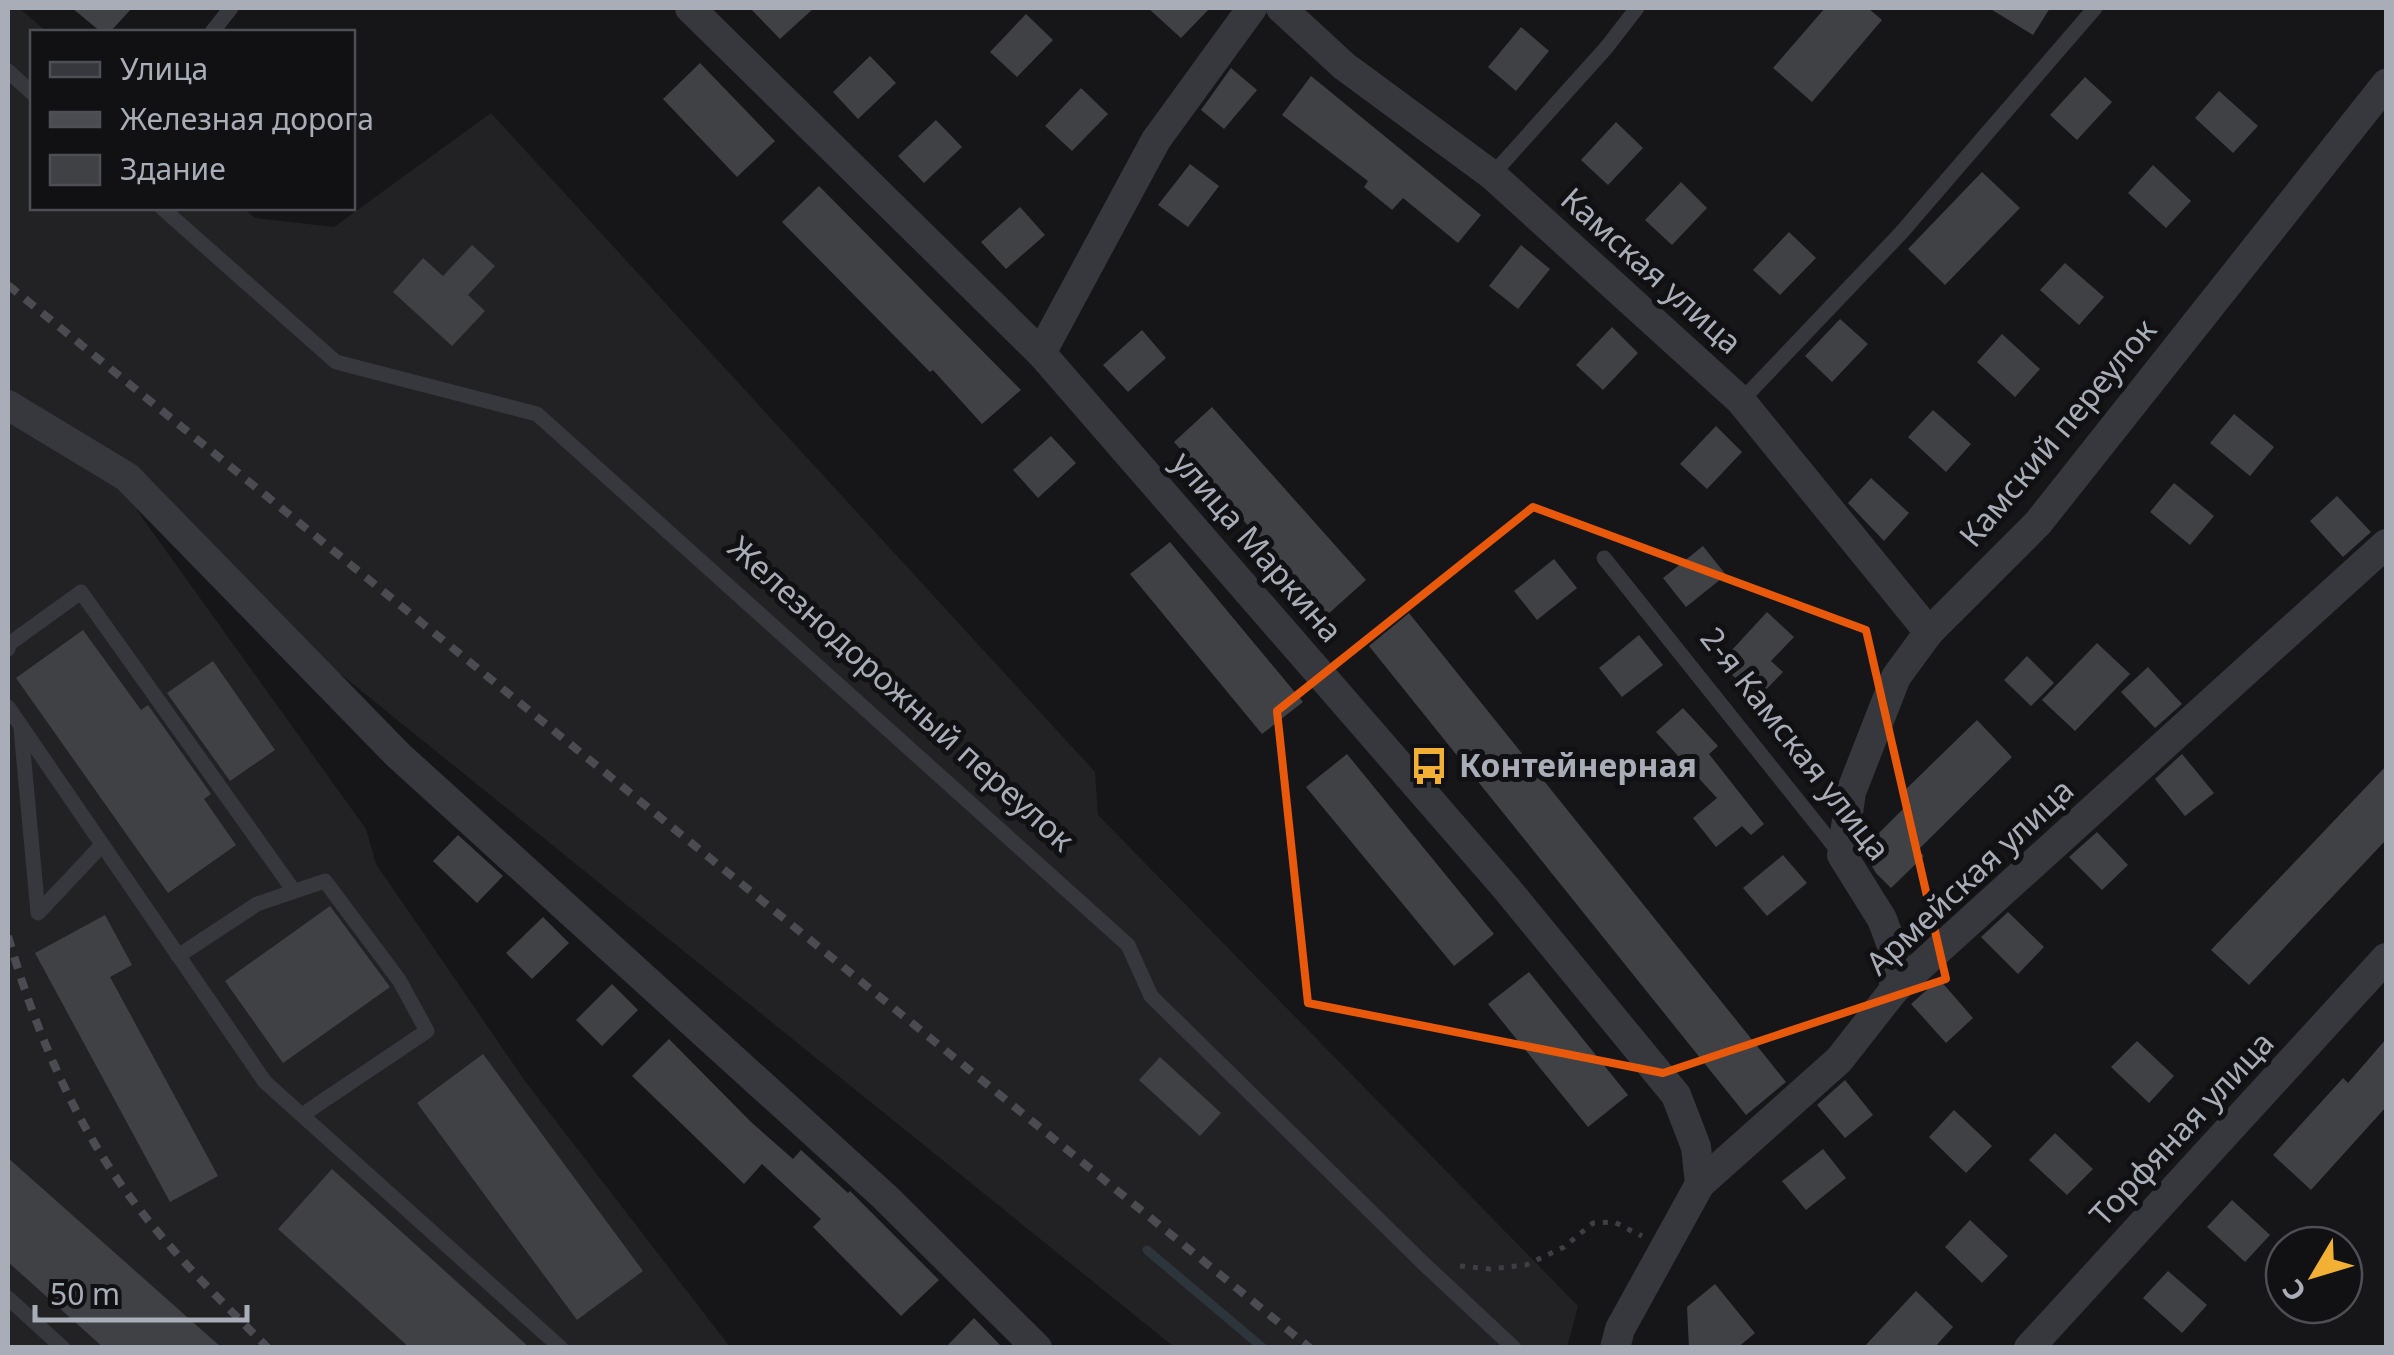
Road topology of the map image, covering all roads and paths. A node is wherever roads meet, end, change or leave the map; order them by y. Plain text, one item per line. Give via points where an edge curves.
1 (231, 8) edge
2 (690, 8) edge
3 (1252, 8) edge
4 (1281, 8) edge
5 (1637, 8) edge
6 (2095, 8) edge
7 (214, 30) edge
8 (8, 71) edge
9 (2386, 84) edge
10 (30, 91) edge
11 (1492, 175) junction
12 (164, 210) edge
13 (1041, 353) junction
14 (1742, 401) junction
15 (8, 406) edge
16 (2386, 544) edge
17 (1604, 558) dead end
18 (1929, 632) junction
19 (8, 649) edge
20 (8, 707) edge
21 (20, 726) junction
22 (102, 845) junction
23 (1842, 855) junction
24 (294, 891) junction
25 (178, 956) junction
26 (2386, 958) edge
27 (1894, 990) junction
28 (302, 1115) junction
29 (1700, 1184) junction
30 (1665, 1248) junction
31 (1422, 1262) junction
32 (8, 1298) edge
33 (63, 1348) edge
34 (561, 1348) edge
35 (1036, 1348) edge
36 (1514, 1348) edge
37 (1615, 1348) edge
38 (2029, 1348) edge

1 - 7 lane
2 - 13 street, улица Маркина
3 - 13 street via 1156,140
4 - 11 street, Камская улица via 1344,66
5 - 11 lane
6 - 14 lane via 1901,232
8 - 10 lane
9 - 18 street, Камский переулок via 2038,523
11 - 14 street, Камская улица
12 - 31 lane, Железнодорожный переулок via 336,362 538,414 1128,945 1151,996
13 - 29 street, улица Маркина via 1506,888 1676,1096 1696,1146
14 - 18 street, Камская улица
15 - 35 street via 127,477 398,754 885,1198
16 - 27 street, Армейская улица
17 - 23 lane, 2-я Камская улица
18 - 23 street, Камский переулок via 1896,677 1851,792
19 - 24 lane via 81,592
20 - 21 lane
21 - 22 lane
21 - 22 lane via 38,914
22 - 25 lane
23 - 27 street, 2-я Камская улица via 1894,951
24 - 25 lane via 256,904
24 - 28 lane via 325,881 400,980 427,1031
25 - 28 lane via 265,1082
26 - 38 street, Торфяная улица
27 - 29 street, Армейская улица via 1839,1060
28 - 34 lane
29 - 30 street, Армейская улица
30 - 31 path via 1614,1222 1592,1222 1564,1247 1526,1265 1490,1269
30 - 37 street, Армейская улица
31 - 36 lane, Железнодорожный переулок
32 - 33 lane

